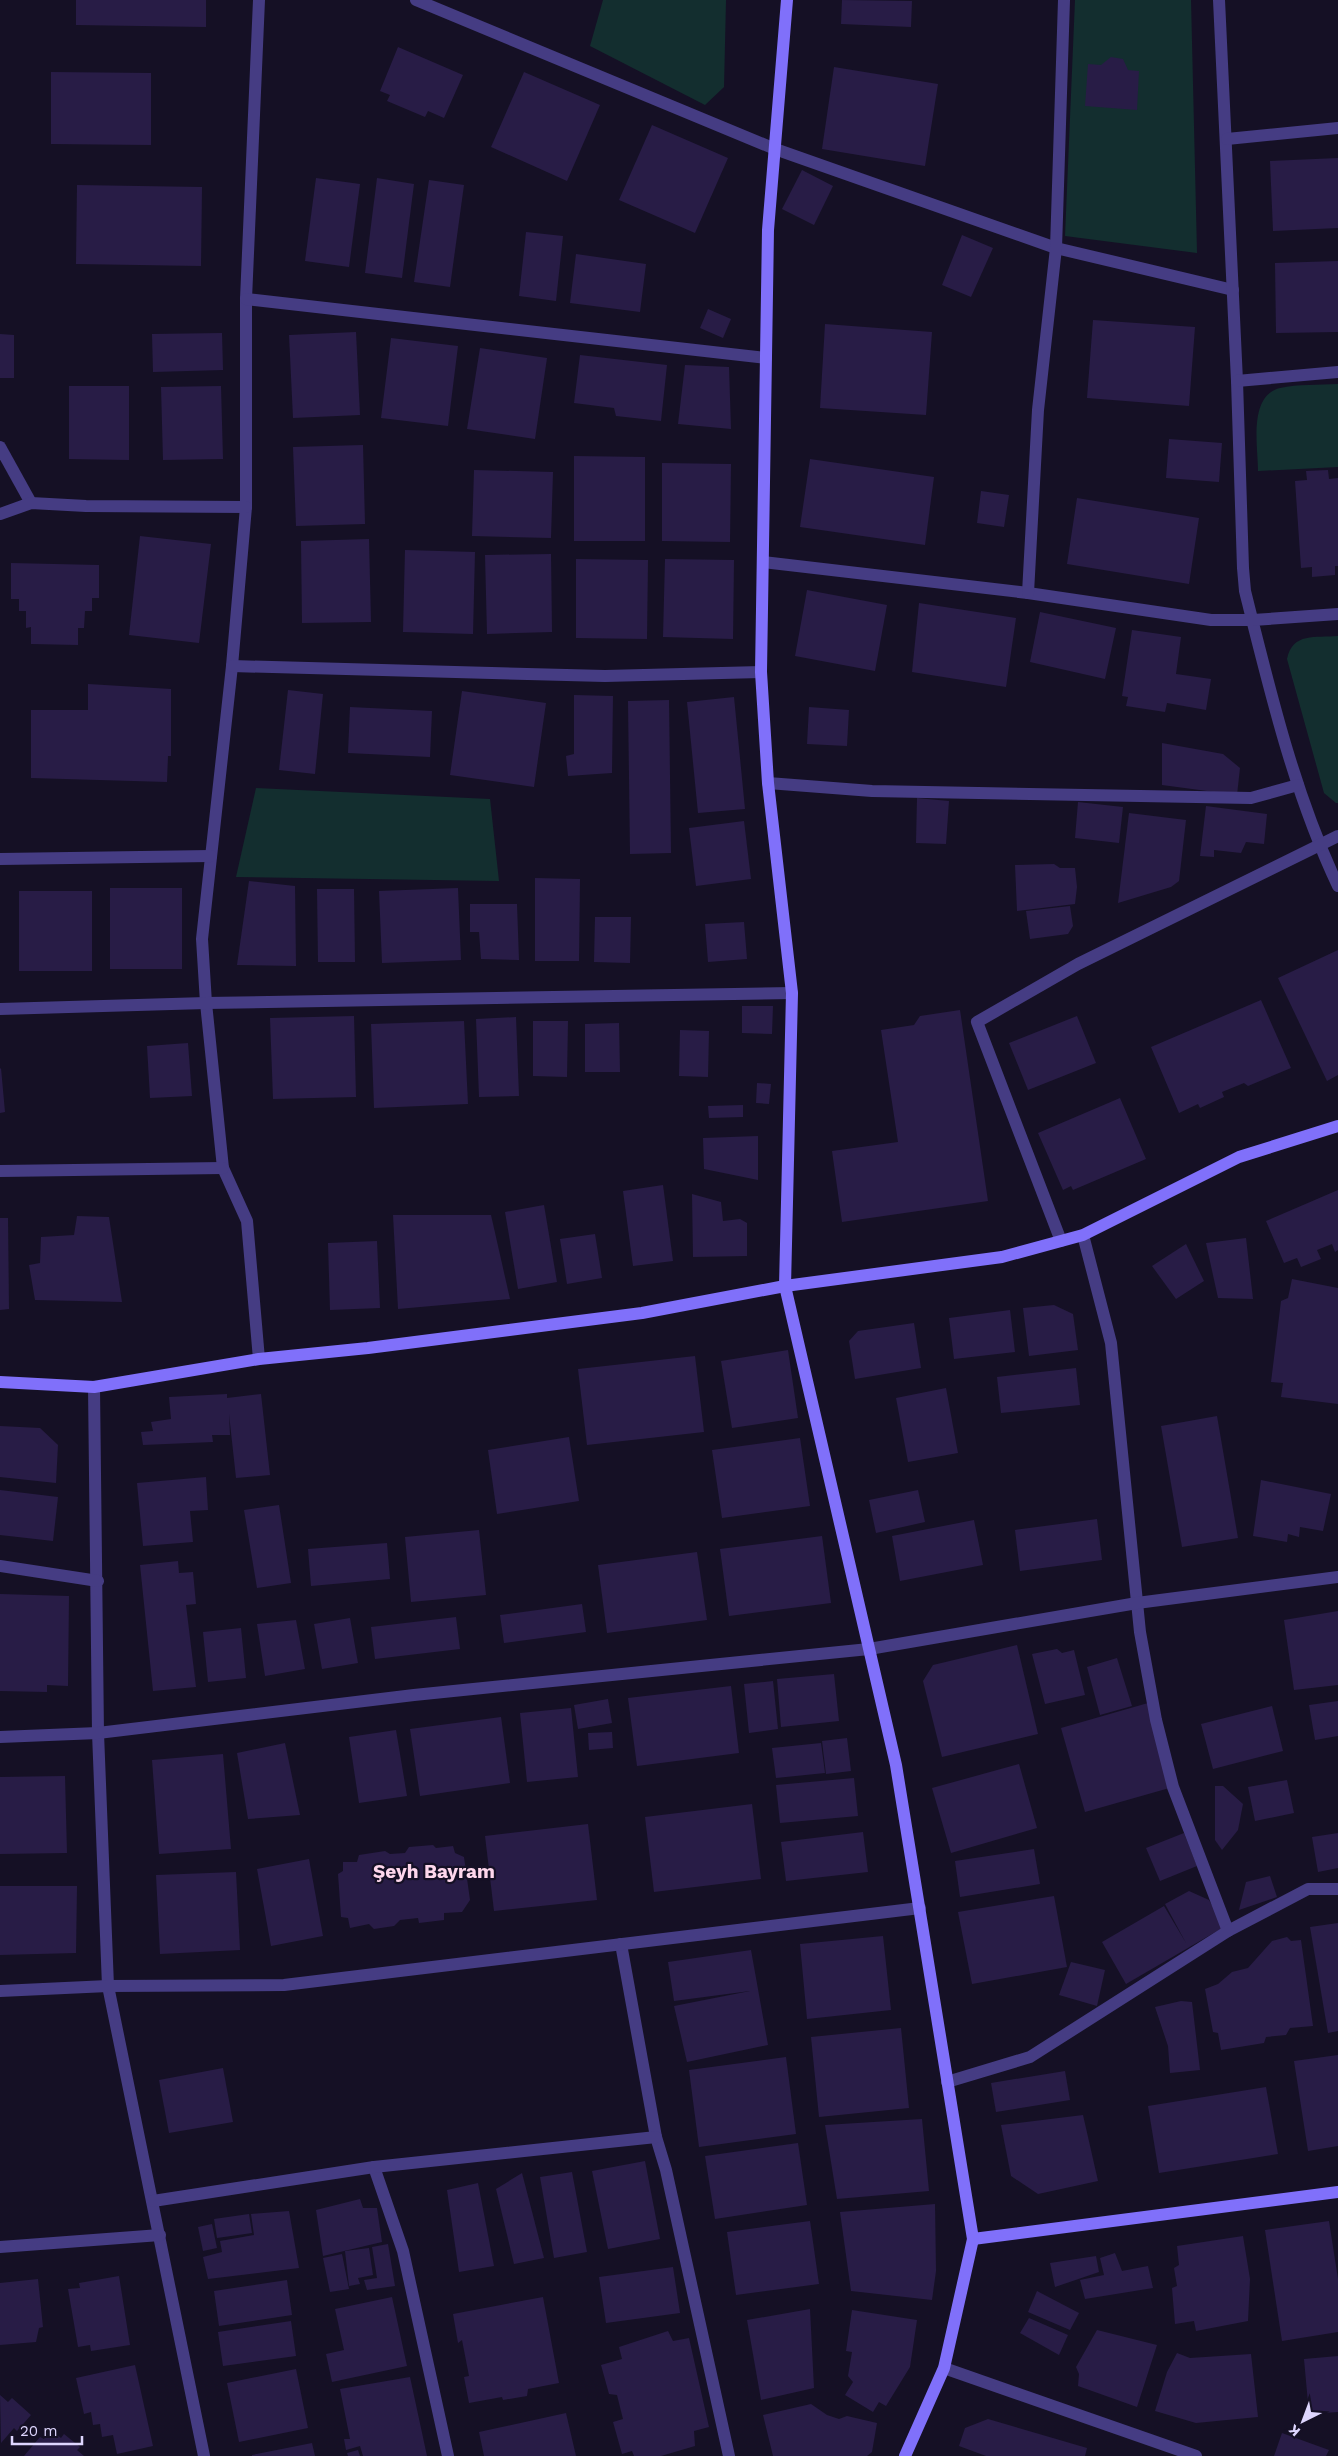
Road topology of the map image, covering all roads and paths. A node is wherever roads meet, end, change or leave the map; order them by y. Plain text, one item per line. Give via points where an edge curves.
1 (259, 0) edge
2 (416, 0) edge
3 (787, 0) edge
4 (1064, 0) edge
5 (1219, 0) edge
6 (1338, 128) edge
7 (1227, 139) junction
8 (775, 149) junction
9 (1056, 248) junction
10 (1233, 290) junction
11 (246, 299) junction
12 (766, 358) junction
13 (1338, 372) edge
14 (1238, 381) junction
15 (0, 447) edge
16 (6, 468) edge
17 (31, 503) junction
18 (246, 507) junction
19 (0, 514) edge
20 (762, 562) junction
21 (1028, 593) junction
22 (1338, 614) edge
23 (1253, 620) junction
24 (232, 666) junction
25 (761, 672) junction
26 (768, 783) junction
27 (1298, 785) junction
28 (1338, 836) edge
29 (1318, 845) junction
30 (212, 856) junction
31 (0, 859) edge
32 (1338, 886) edge
33 (792, 993) junction
34 (206, 1003) junction
35 (0, 1009) edge
36 (1338, 1126) edge
37 (223, 1168) junction
38 (0, 1171) edge
39 (1083, 1235) junction
40 (1061, 1241) junction
41 (785, 1286) junction
42 (259, 1359) junction
43 (0, 1382) edge
44 (94, 1387) junction
45 (0, 1566) edge
46 (1338, 1577) edge
47 (98, 1581) junction
48 (1137, 1602) junction
49 (869, 1649) junction
50 (98, 1733) junction
51 (0, 1737) edge
52 (1338, 1889) edge
53 (920, 1908) junction
54 (1228, 1931) junction
55 (621, 1944) junction
56 (108, 1986) junction
57 (0, 1991) edge
58 (947, 2082) junction
59 (656, 2137) junction
60 (374, 2167) junction
61 (1338, 2192) edge
62 (154, 2201) junction
63 (160, 2235) junction
64 (973, 2239) junction
65 (0, 2247) edge
66 (944, 2368) junction
67 (204, 2456) edge
68 (448, 2456) edge
69 (729, 2456) edge
70 (905, 2456) edge
71 (1196, 2456) edge

1 - 11 street
2 - 8 street
3 - 8 main road
4 - 9 street
5 - 7 street
6 - 7 street
7 - 10 street
8 - 9 street
8 - 12 main road via 768,230
9 - 10 street
9 - 21 street via 1038,410
10 - 14 street
11 - 12 street
11 - 18 street
12 - 20 main road
13 - 14 street
14 - 23 street via 1243,568
15 - 16 street
16 - 17 street
17 - 18 street
17 - 19 street
18 - 24 street
20 - 21 street
20 - 25 main road
21 - 23 street via 1172,616
22 - 23 street
23 - 27 street
24 - 25 street via 605,676
24 - 30 street
25 - 26 main road
26 - 27 street via 872,790 1241,798
26 - 33 main road
27 - 29 street
28 - 29 street
29 - 32 street
29 - 40 street via 1078,964 976,1022
30 - 31 street
30 - 34 street via 202,939
33 - 34 street
33 - 41 main road
34 - 35 street
34 - 37 street
36 - 39 main road via 1239,1157
37 - 38 street
37 - 42 street via 247,1221
39 - 40 main road
39 - 48 street via 1111,1343
40 - 41 main road via 1002,1257
41 - 42 main road via 642,1313
41 - 49 main road
42 - 44 main road
43 - 44 main road
44 - 47 street
45 - 47 street
46 - 48 street
47 - 50 street
48 - 49 street
48 - 54 street via 1156,1720 1173,1787
49 - 50 street via 414,1695
49 - 53 main road via 896,1765
50 - 51 street
50 - 56 street
52 - 54 street via 1308,1889
53 - 55 street
53 - 58 main road
54 - 58 street via 1030,2057
55 - 56 street via 284,1984
55 - 59 street
56 - 57 street
56 - 62 street
58 - 64 main road
59 - 60 street
59 - 69 street
60 - 62 street
60 - 68 street via 403,2251
61 - 64 main road
62 - 63 street
63 - 65 street
63 - 67 street
64 - 66 main road
66 - 70 main road
66 - 71 street

